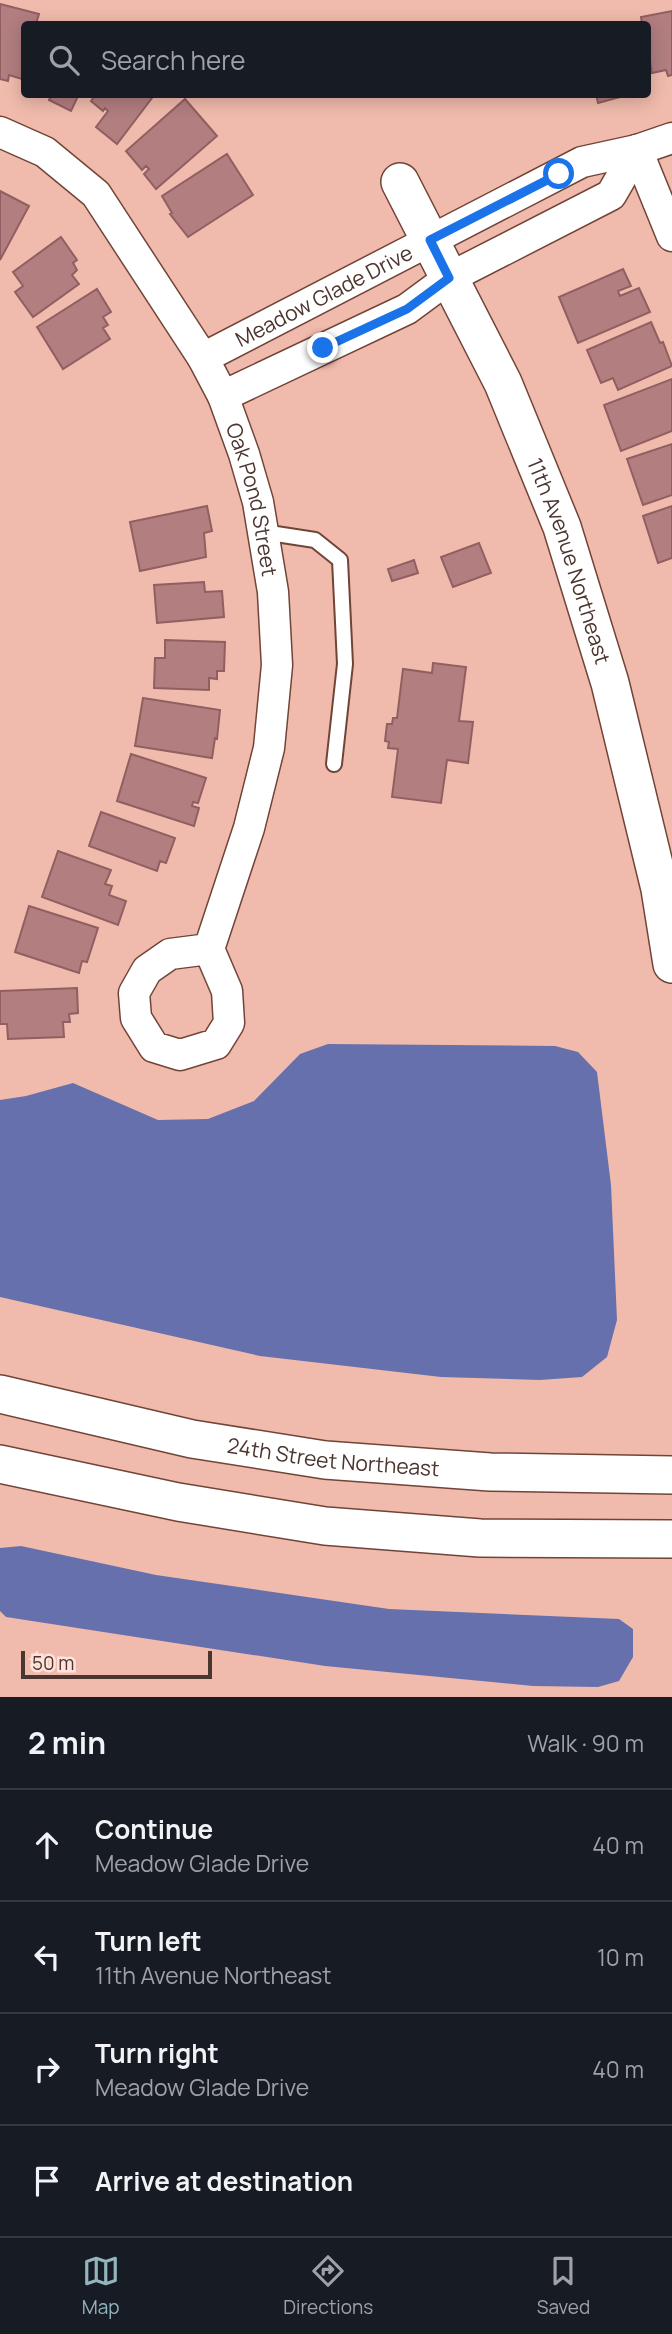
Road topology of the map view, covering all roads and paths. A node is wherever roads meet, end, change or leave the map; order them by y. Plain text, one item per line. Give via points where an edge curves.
1 (0, 132) edge
2 (672, 138) edge
3 (637, 150) junction
4 (400, 181) dead end
5 (672, 236) edge
6 (430, 240) junction
7 (449, 278) junction
8 (203, 358) junction
9 (223, 396) junction
10 (263, 532) junction
11 (334, 764) dead end
12 (209, 949) dead end
13 (672, 964) edge
14 (0, 1394) edge
15 (0, 1464) edge
16 (672, 1475) edge
17 (672, 1539) edge

1 - 8 street, Oak Pond Street via 45,152 96,194
2 - 3 street, Meadow Glade Drive
3 - 5 street
3 - 6 street, Meadow Glade Drive via 582,162
3 - 7 street, Meadow Glade Drive via 611,195
4 - 6 street, 11th Avenue Northeast
6 - 7 street, 11th Avenue Northeast
6 - 8 street, Meadow Glade Drive
7 - 9 street, Meadow Glade Drive via 407,309
7 - 13 street, 11th Avenue Northeast via 503,383 562,527 610,683 660,889
8 - 9 street, Oak Pond Street
9 - 10 street, Oak Pond Street via 244,454
10 - 11 lane via 315,540 340,561 345,664
10 - 12 street, Oak Pond Street via 273,592 277,665 269,748 249,828
14 - 16 street, 24th Street Northeast via 192,1439 325,1460 490,1472
15 - 17 street via 178,1502 325,1526 480,1538

